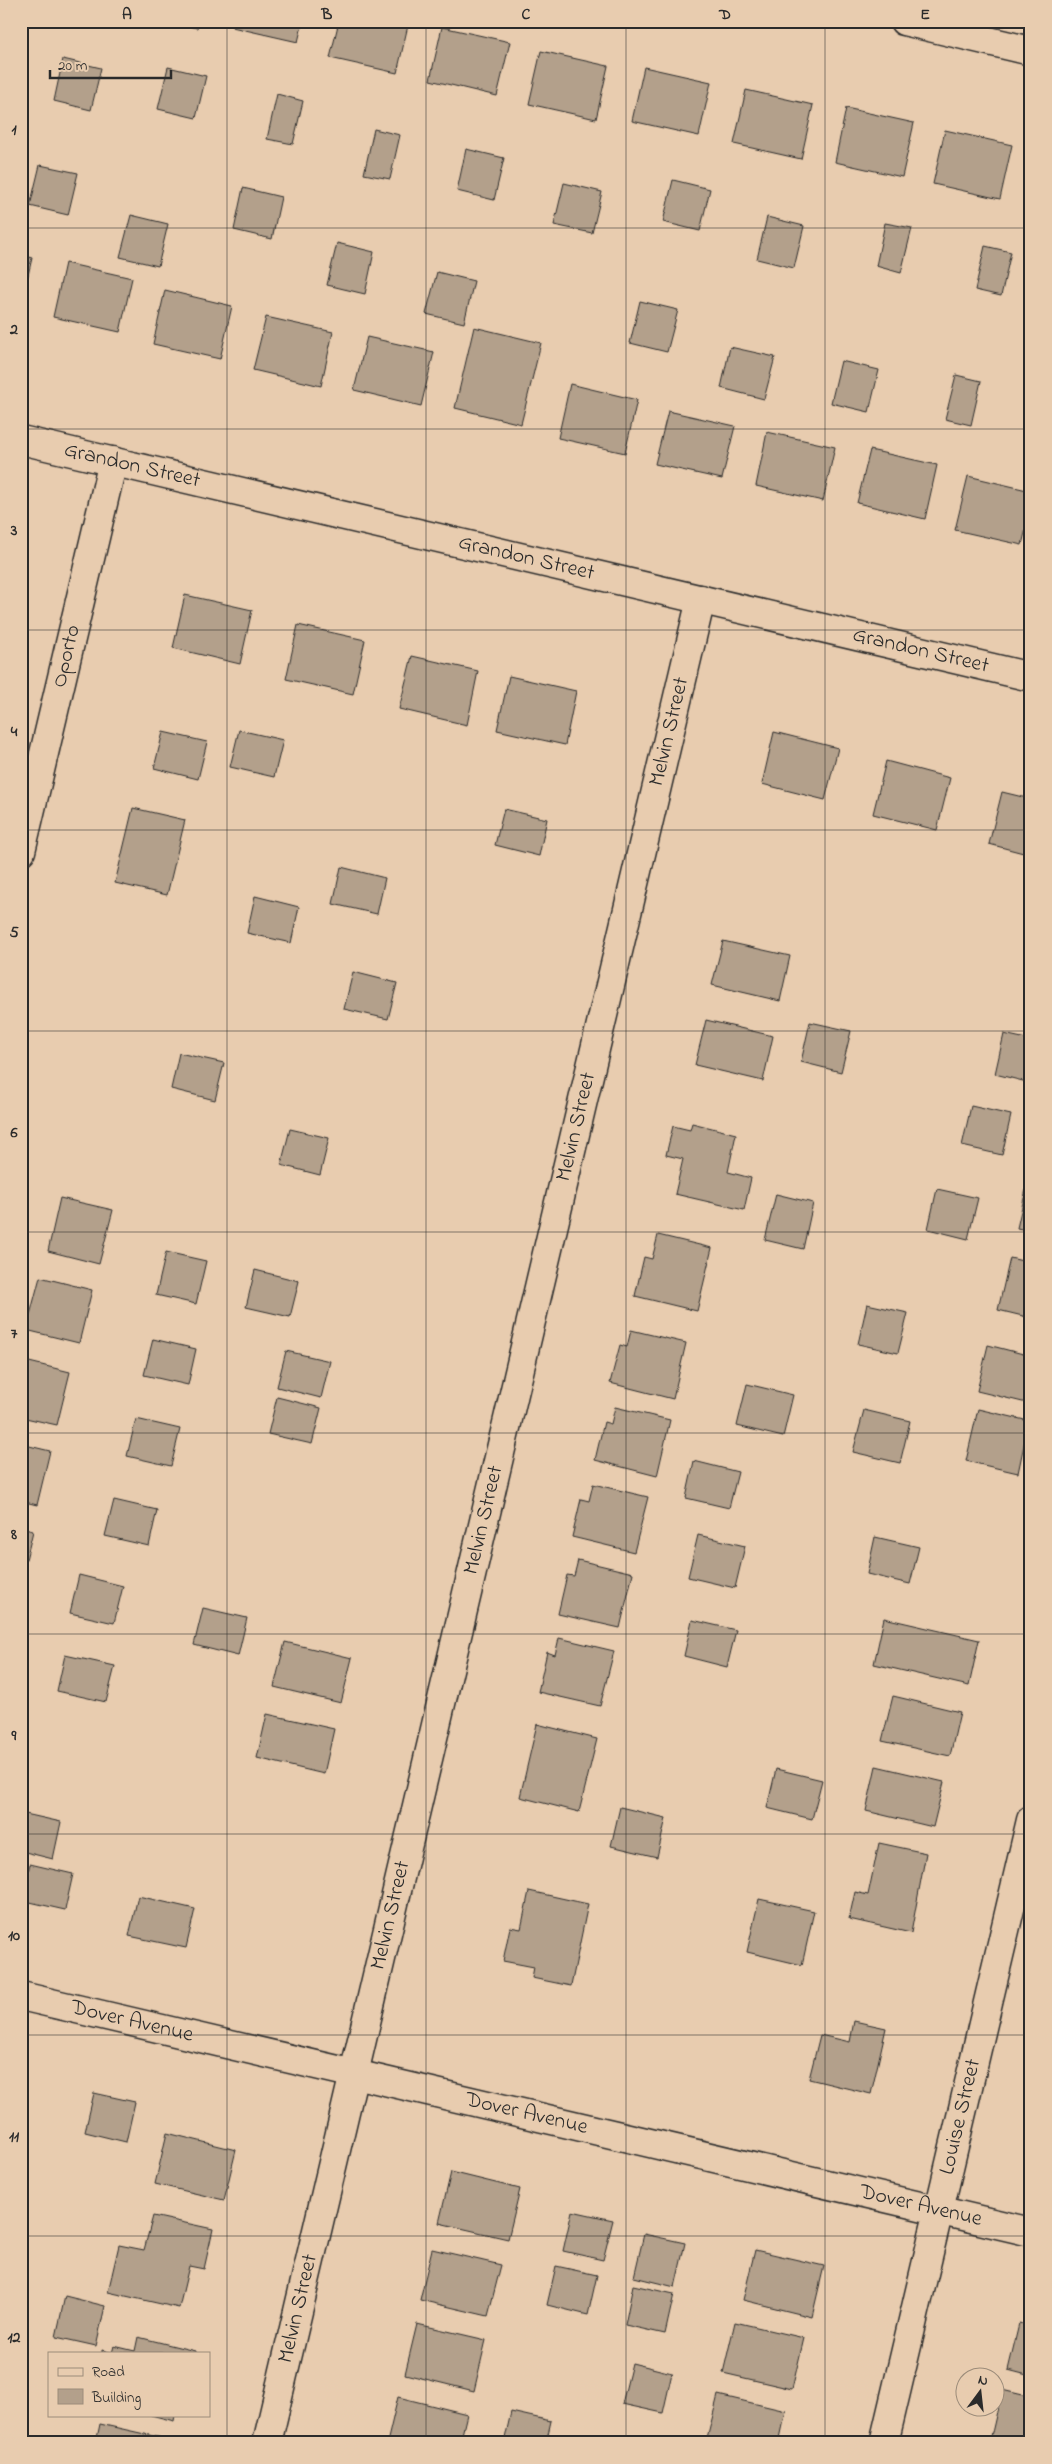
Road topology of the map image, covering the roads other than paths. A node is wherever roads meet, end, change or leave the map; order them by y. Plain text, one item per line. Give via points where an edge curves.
1 (904, 21) edge
2 (1031, 51) edge
3 (21, 440) edge
4 (113, 461) junction
5 (701, 599) junction
6 (1031, 677) edge
7 (21, 851) edge
8 (1031, 1820) edge
9 (21, 1996) edge
10 (355, 2073) junction
11 (938, 2210) junction
12 (1031, 2232) edge
13 (267, 2443) edge
14 (884, 2443) edge

1 - 2 street
3 - 4 street, Grandon Street
4 - 5 street, Grandon Street
4 - 7 street, Oporto
5 - 6 street, Grandon Street
5 - 10 street, Melvin Street
8 - 11 street, Louise Street
9 - 10 street, Dover Avenue
10 - 11 street, Dover Avenue
10 - 13 street, Melvin Street
11 - 12 street, Dover Avenue
11 - 14 street, Louise Street

